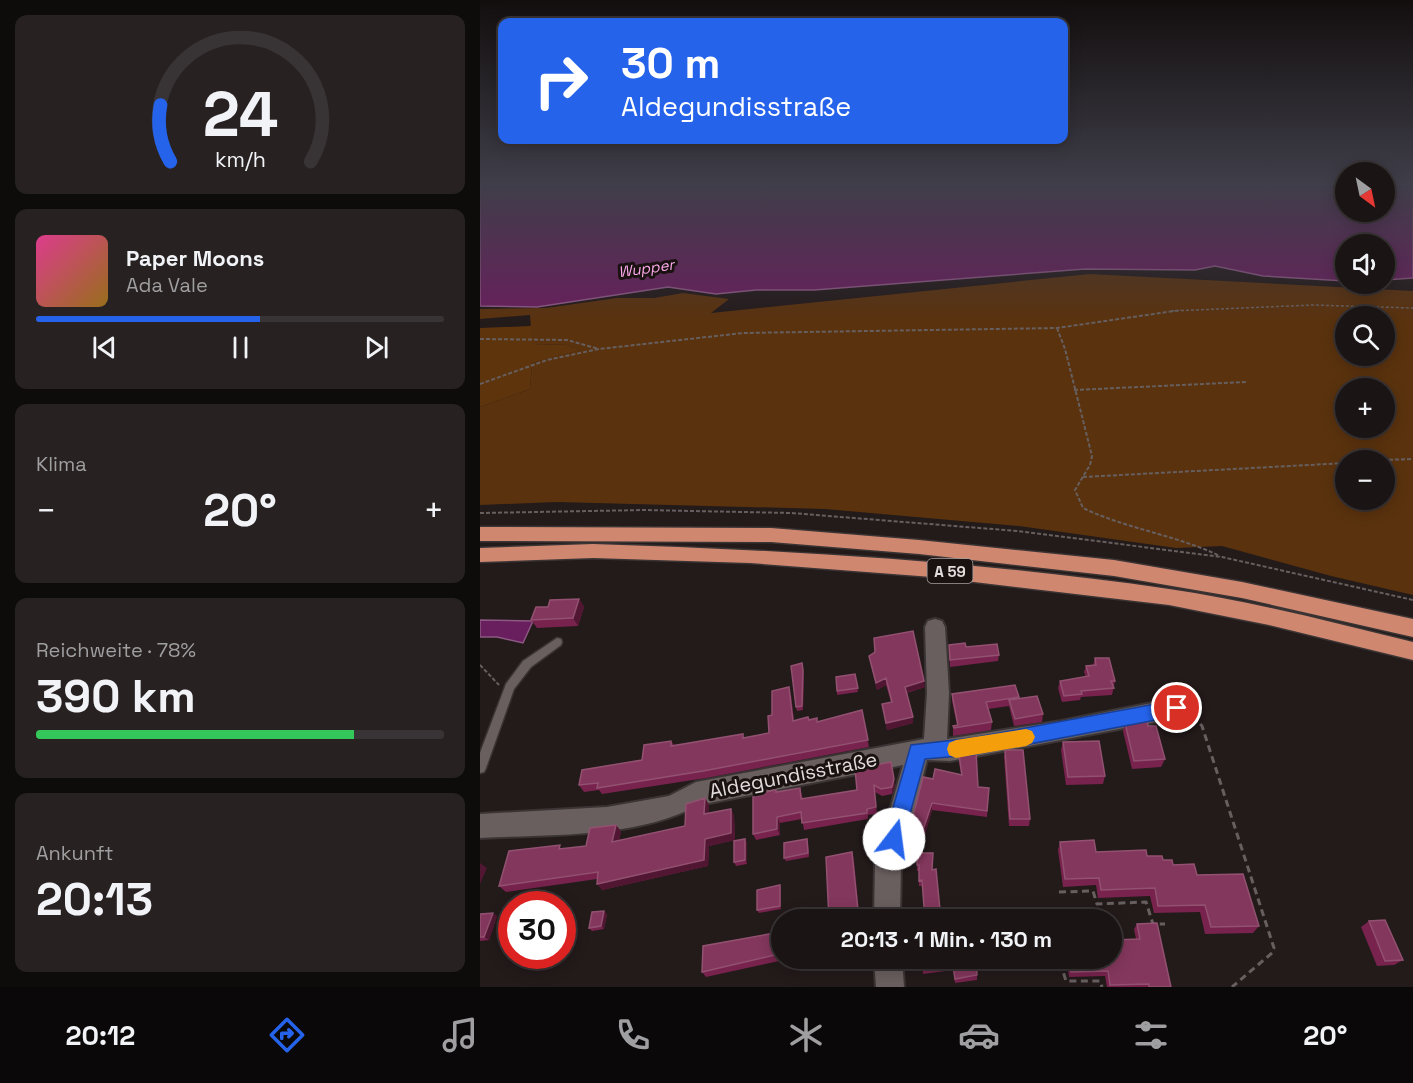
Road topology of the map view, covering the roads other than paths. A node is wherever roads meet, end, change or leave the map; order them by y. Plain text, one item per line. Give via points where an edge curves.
1 (480, 534) edge
2 (480, 555) edge
3 (935, 627) dead end
4 (1413, 628) edge
5 (556, 642) dead end
6 (1413, 651) edge
7 (1177, 708) road end
8 (927, 749) junction
9 (480, 768) edge
10 (480, 826) edge
11 (888, 909) edge
12 (889, 969) edge
13 (890, 987) edge

1 - 4 highway, A 59 via 771,535 931,548 1114,568 1242,590
2 - 6 highway, A 59 via 593,551 750,555 932,569 1169,597 1269,616
3 - 8 street via 938,693
5 - 9 lane via 527,664 510,687
7 - 8 street, Aldegundisstraße via 950,750
8 - 10 street, Aldegundisstraße via 696,794 671,807 607,819
8 - 11 street via 888,862
12 - 13 street

